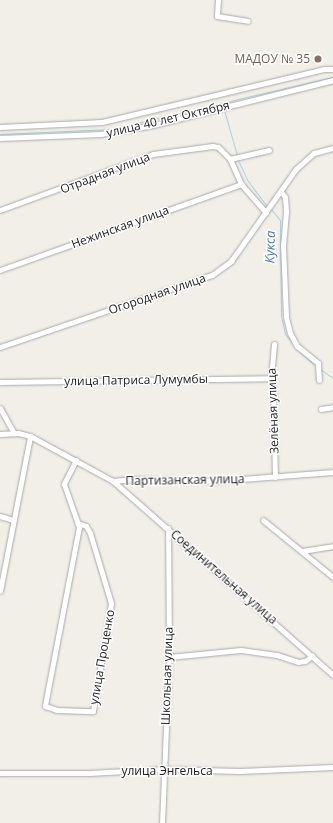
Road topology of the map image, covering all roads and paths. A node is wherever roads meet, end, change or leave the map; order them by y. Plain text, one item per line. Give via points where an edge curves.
1 (218, 0) edge
2 (248, 21) dead end
3 (333, 69) edge
4 (333, 80) edge
5 (0, 127) edge
6 (0, 138) edge
7 (333, 148) edge
8 (269, 150) dead end
9 (235, 158) junction
10 (241, 184) junction
11 (281, 192) junction
12 (0, 210) edge
13 (267, 212) junction
14 (0, 270) edge
15 (274, 344) dead end
16 (0, 347) edge
17 (271, 378) junction
18 (320, 380) dead end
19 (0, 382) edge
20 (0, 408) edge
21 (333, 408) edge
22 (321, 409) dead end
23 (14, 432) junction
24 (0, 434) edge
25 (30, 436) junction
26 (76, 460) junction
27 (333, 472) edge
28 (275, 477) junction
29 (113, 481) junction
30 (0, 516) edge
31 (13, 520) junction
32 (263, 520) dead end
33 (78, 523) junction
34 (168, 528) junction
35 (333, 546) edge
36 (302, 551) junction
37 (333, 577) edge
38 (0, 591) edge
39 (312, 656) junction
40 (169, 657) junction
41 (333, 675) edge
42 (333, 767) edge
43 (164, 769) junction
44 (0, 773) edge
45 (162, 823) edge

1 - 2 street via 217,16
3 - 5 street, улица 40 лет Октября via 102,122
4 - 6 street, улица 40 лет Октября via 153,125 101,134
7 - 11 street, Огородная улица via 314,153 306,159
8 - 9 street
9 - 10 street
9 - 12 street, Отрадная улица via 212,146 153,154
10 - 13 street
10 - 14 street, Нежинская улица
11 - 13 street, Огородная улица
11 - 18 street via 286,212 283,245 286,317 297,346 318,363
13 - 16 street, Огородная улица via 230,261 212,275
15 - 17 street, Зелёная улица
17 - 19 street, улица Патриса Лумумбы
17 - 28 street, Зелёная улица
20 - 23 street
21 - 22 street
23 - 24 street, Партизанская улица
23 - 25 street, Партизанская улица
25 - 26 street, Партизанская улица
25 - 31 street
26 - 29 street, Партизанская улица
26 - 33 street, улица Проценко via 64,484
27 - 28 street, Партизанская улица
28 - 29 street, Партизанская улица via 215,481
29 - 34 street, Соединительная улица
30 - 31 street
31 - 38 street
32 - 36 street
33 - 33 street, улица Проценко via 45,706 58,710 93,712 111,602 90,534 86,526
34 - 39 street, Соединительная улица
34 - 40 street, Школьная улица
35 - 36 street
36 - 37 street
39 - 40 street via 298,662 278,655 241,650
39 - 41 street, Соединительная улица
40 - 43 street, Школьная улица
42 - 43 street, улица Энгельса via 240,771
43 - 44 street, улица Энгельса via 88,773
43 - 45 street, Школьная улица

